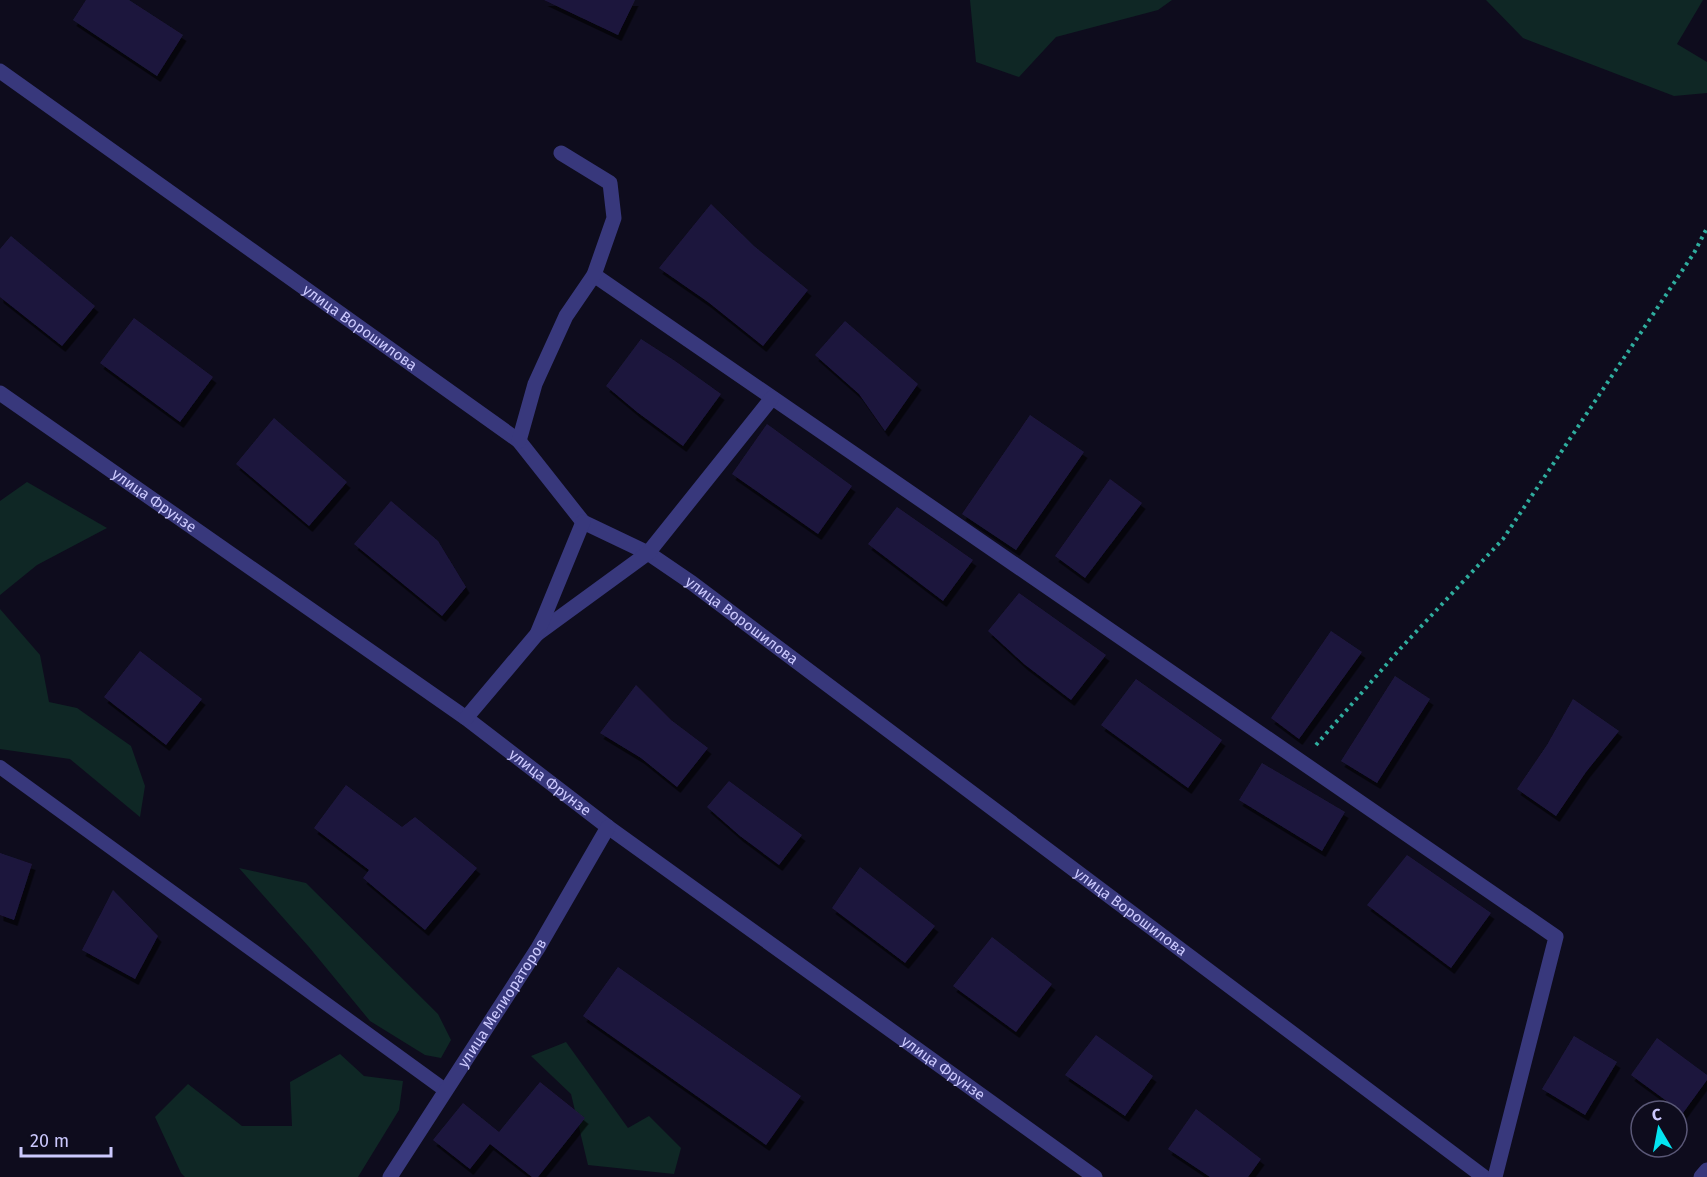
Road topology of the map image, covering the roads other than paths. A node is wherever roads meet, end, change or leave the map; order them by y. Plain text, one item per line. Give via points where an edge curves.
1 (0, 71) edge
2 (561, 153) dead end
3 (594, 275) junction
4 (0, 393) edge
5 (772, 398) junction
6 (519, 441) junction
7 (583, 522) junction
8 (648, 553) junction
9 (537, 634) junction
10 (466, 718) junction
11 (0, 767) edge
12 (608, 827) junction
13 (445, 1090) junction
14 (1707, 1170) edge
15 (390, 1177) edge
16 (1095, 1177) edge
17 (1484, 1177) edge
18 (1494, 1177) edge
19 (1701, 1177) edge

1 - 6 street, улица Ворошилова
2 - 3 street via 610,183 614,218
3 - 5 street
3 - 6 street via 566,315 540,374
4 - 10 street, улица Фрунзе
5 - 8 street
5 - 18 street via 1556,938
6 - 7 street, улица Ворошилова
7 - 8 street, улица Ворошилова
7 - 9 street
8 - 9 street
8 - 17 street, улица Ворошилова
9 - 10 street
10 - 12 street, улица Фрунзе
11 - 13 lane
12 - 13 street, улица Мелиораторов via 537,948
12 - 16 street, улица Фрунзе
13 - 15 street, улица Мелиораторов
14 - 19 street

